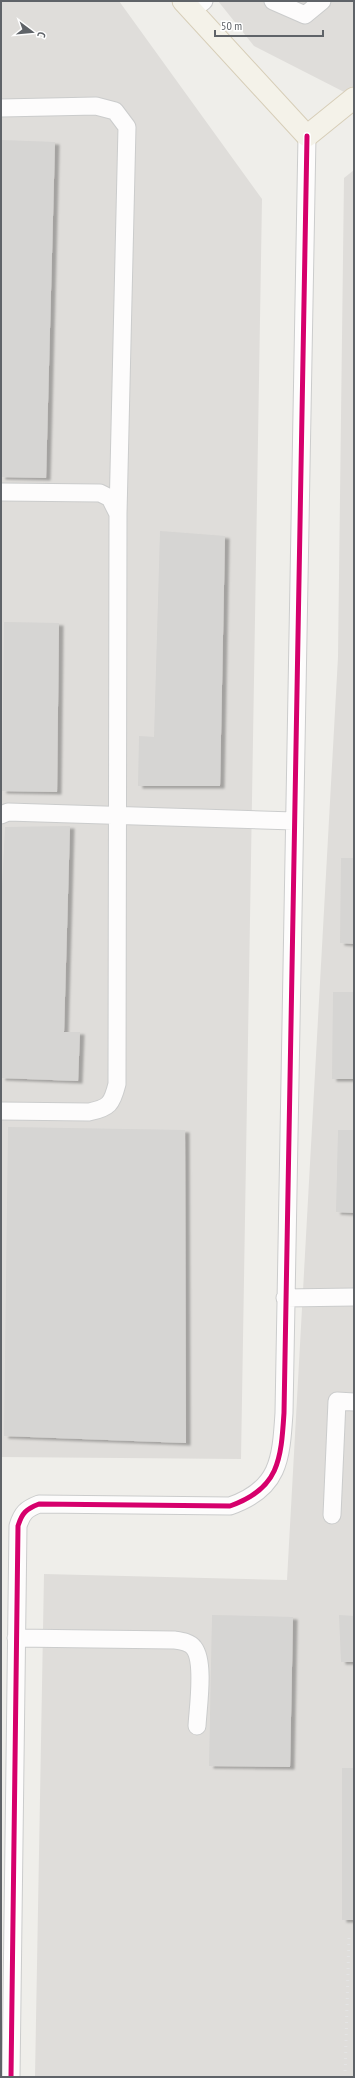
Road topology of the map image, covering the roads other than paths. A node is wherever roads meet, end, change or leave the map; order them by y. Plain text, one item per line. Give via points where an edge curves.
1 (273, 1) edge
2 (322, 1) edge
3 (192, 4) edge
4 (354, 98) edge
5 (1, 108) edge
6 (307, 136) junction
7 (1, 492) edge
8 (118, 514) junction
9 (1, 815) edge
10 (117, 816) junction
11 (294, 821) junction
12 (1, 1111) edge
13 (285, 1298) junction
14 (354, 1298) edge
15 (354, 1402) edge
16 (332, 1515) dead end
17 (16, 1638) junction
18 (197, 1726) dead end
19 (11, 2077) edge

1 - 2 street via 305,15
3 - 6 main road
4 - 6 main road
5 - 8 street via 96,106 115,111 127,127
6 - 11 street
7 - 8 street via 100,492 110,498
8 - 10 street
9 - 10 street via 8,812
10 - 11 street
10 - 12 street via 118,1069 112,1101 102,1110 89,1112
11 - 13 street
13 - 14 street
13 - 17 street via 284,1413 282,1448 275,1474 257,1493 230,1506 39,1504 29,1508 24,1512 18,1526
15 - 16 street via 337,1401
17 - 18 street via 186,1642 194,1647 198,1658
17 - 19 street

